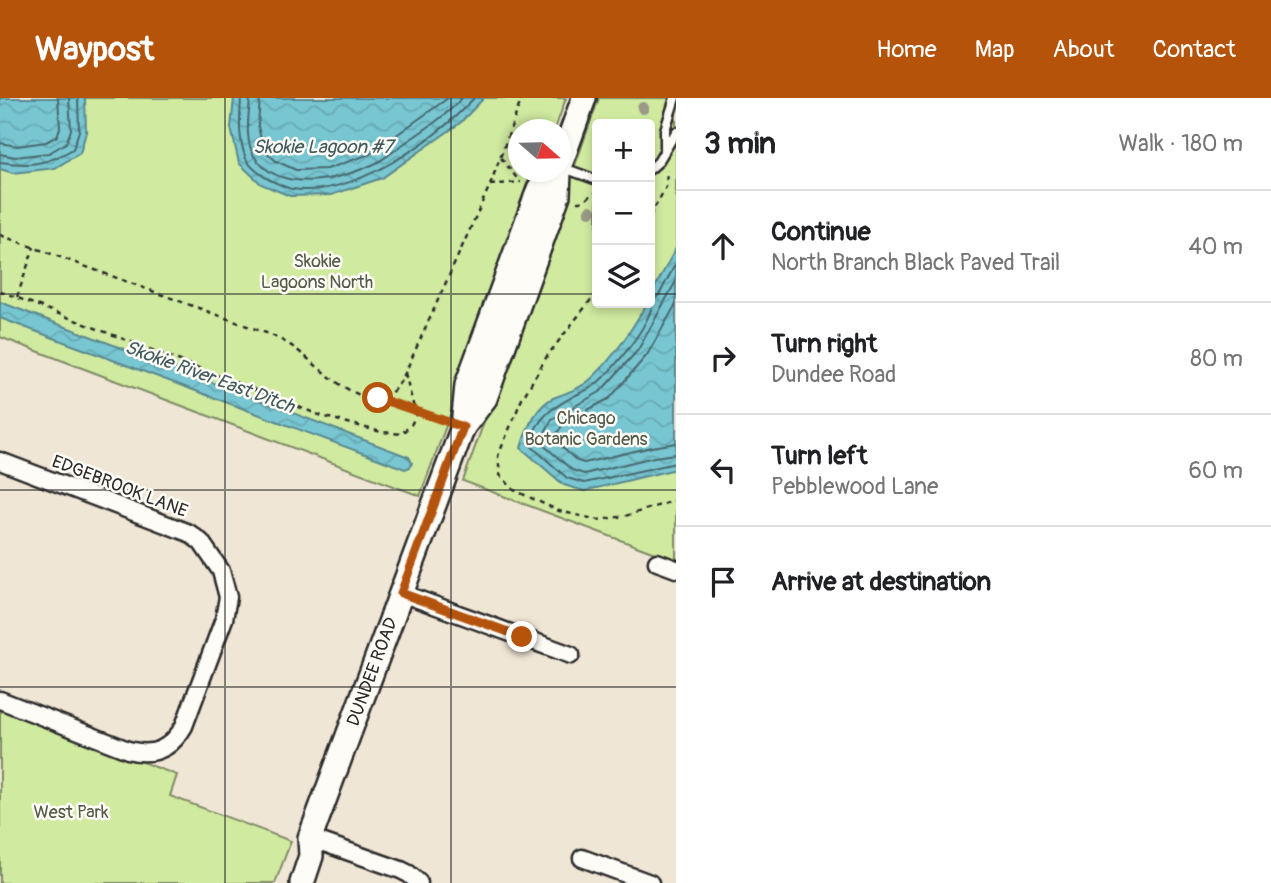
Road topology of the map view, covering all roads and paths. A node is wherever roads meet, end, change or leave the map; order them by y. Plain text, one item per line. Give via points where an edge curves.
1 (522, 98) edge
2 (584, 98) edge
3 (675, 98) edge
4 (676, 132) edge
5 (571, 134) edge
6 (665, 148) junction
7 (501, 158) junction
8 (655, 165) edge
9 (667, 167) dead end
10 (571, 172) edge
11 (592, 178) edge
12 (546, 182) edge
13 (490, 185) junction
14 (592, 193) edge
15 (575, 202) dead end
16 (655, 211) edge
17 (0, 235) edge
18 (34, 247) junction
19 (0, 291) edge
20 (17, 298) junction
21 (592, 298) edge
22 (405, 373) junction
23 (378, 398) junction
24 (416, 410) junction
25 (463, 427) junction
26 (0, 461) edge
27 (676, 500) edge
28 (657, 562) dead end
29 (676, 569) edge
30 (401, 593) junction
31 (571, 655) dead end
32 (0, 700) edge
33 (310, 838) junction
34 (582, 858) dead end
35 (285, 883) edge
36 (302, 883) edge
37 (419, 883) edge
38 (650, 883) edge

1 - 7 path
2 - 5 main road, DUNDEE ROAD
3 - 6 lane via 665,130
4 - 6 lane
6 - 8 lane
7 - 13 path
7 - 13 path via 520,182
9 - 16 path via 666,187
10 - 11 lane
12 - 25 main road, DUNDEE ROAD via 539,189 467,385
13 - 22 path
14 - 15 path
17 - 18 path
18 - 20 path
18 - 23 path via 269,334 342,386
19 - 20 path
20 - 24 path via 322,416 401,434 411,425
21 - 27 path via 547,356 521,401 498,456 500,475 522,494 598,520
22 - 23 path via 390,394
22 - 24 path
23 - 24 path
24 - 25 path
25 - 30 main road, DUNDEE ROAD
26 - 32 street, EDGEBROOK LANE via 189,533 221,571 228,597 184,726 161,751 128,750
28 - 29 street
30 - 31 street
30 - 33 main road, DUNDEE ROAD
33 - 35 main road, DUNDEE ROAD via 298,848
33 - 36 main road, DUNDEE ROAD via 311,856
33 - 37 street via 401,870
34 - 38 street

